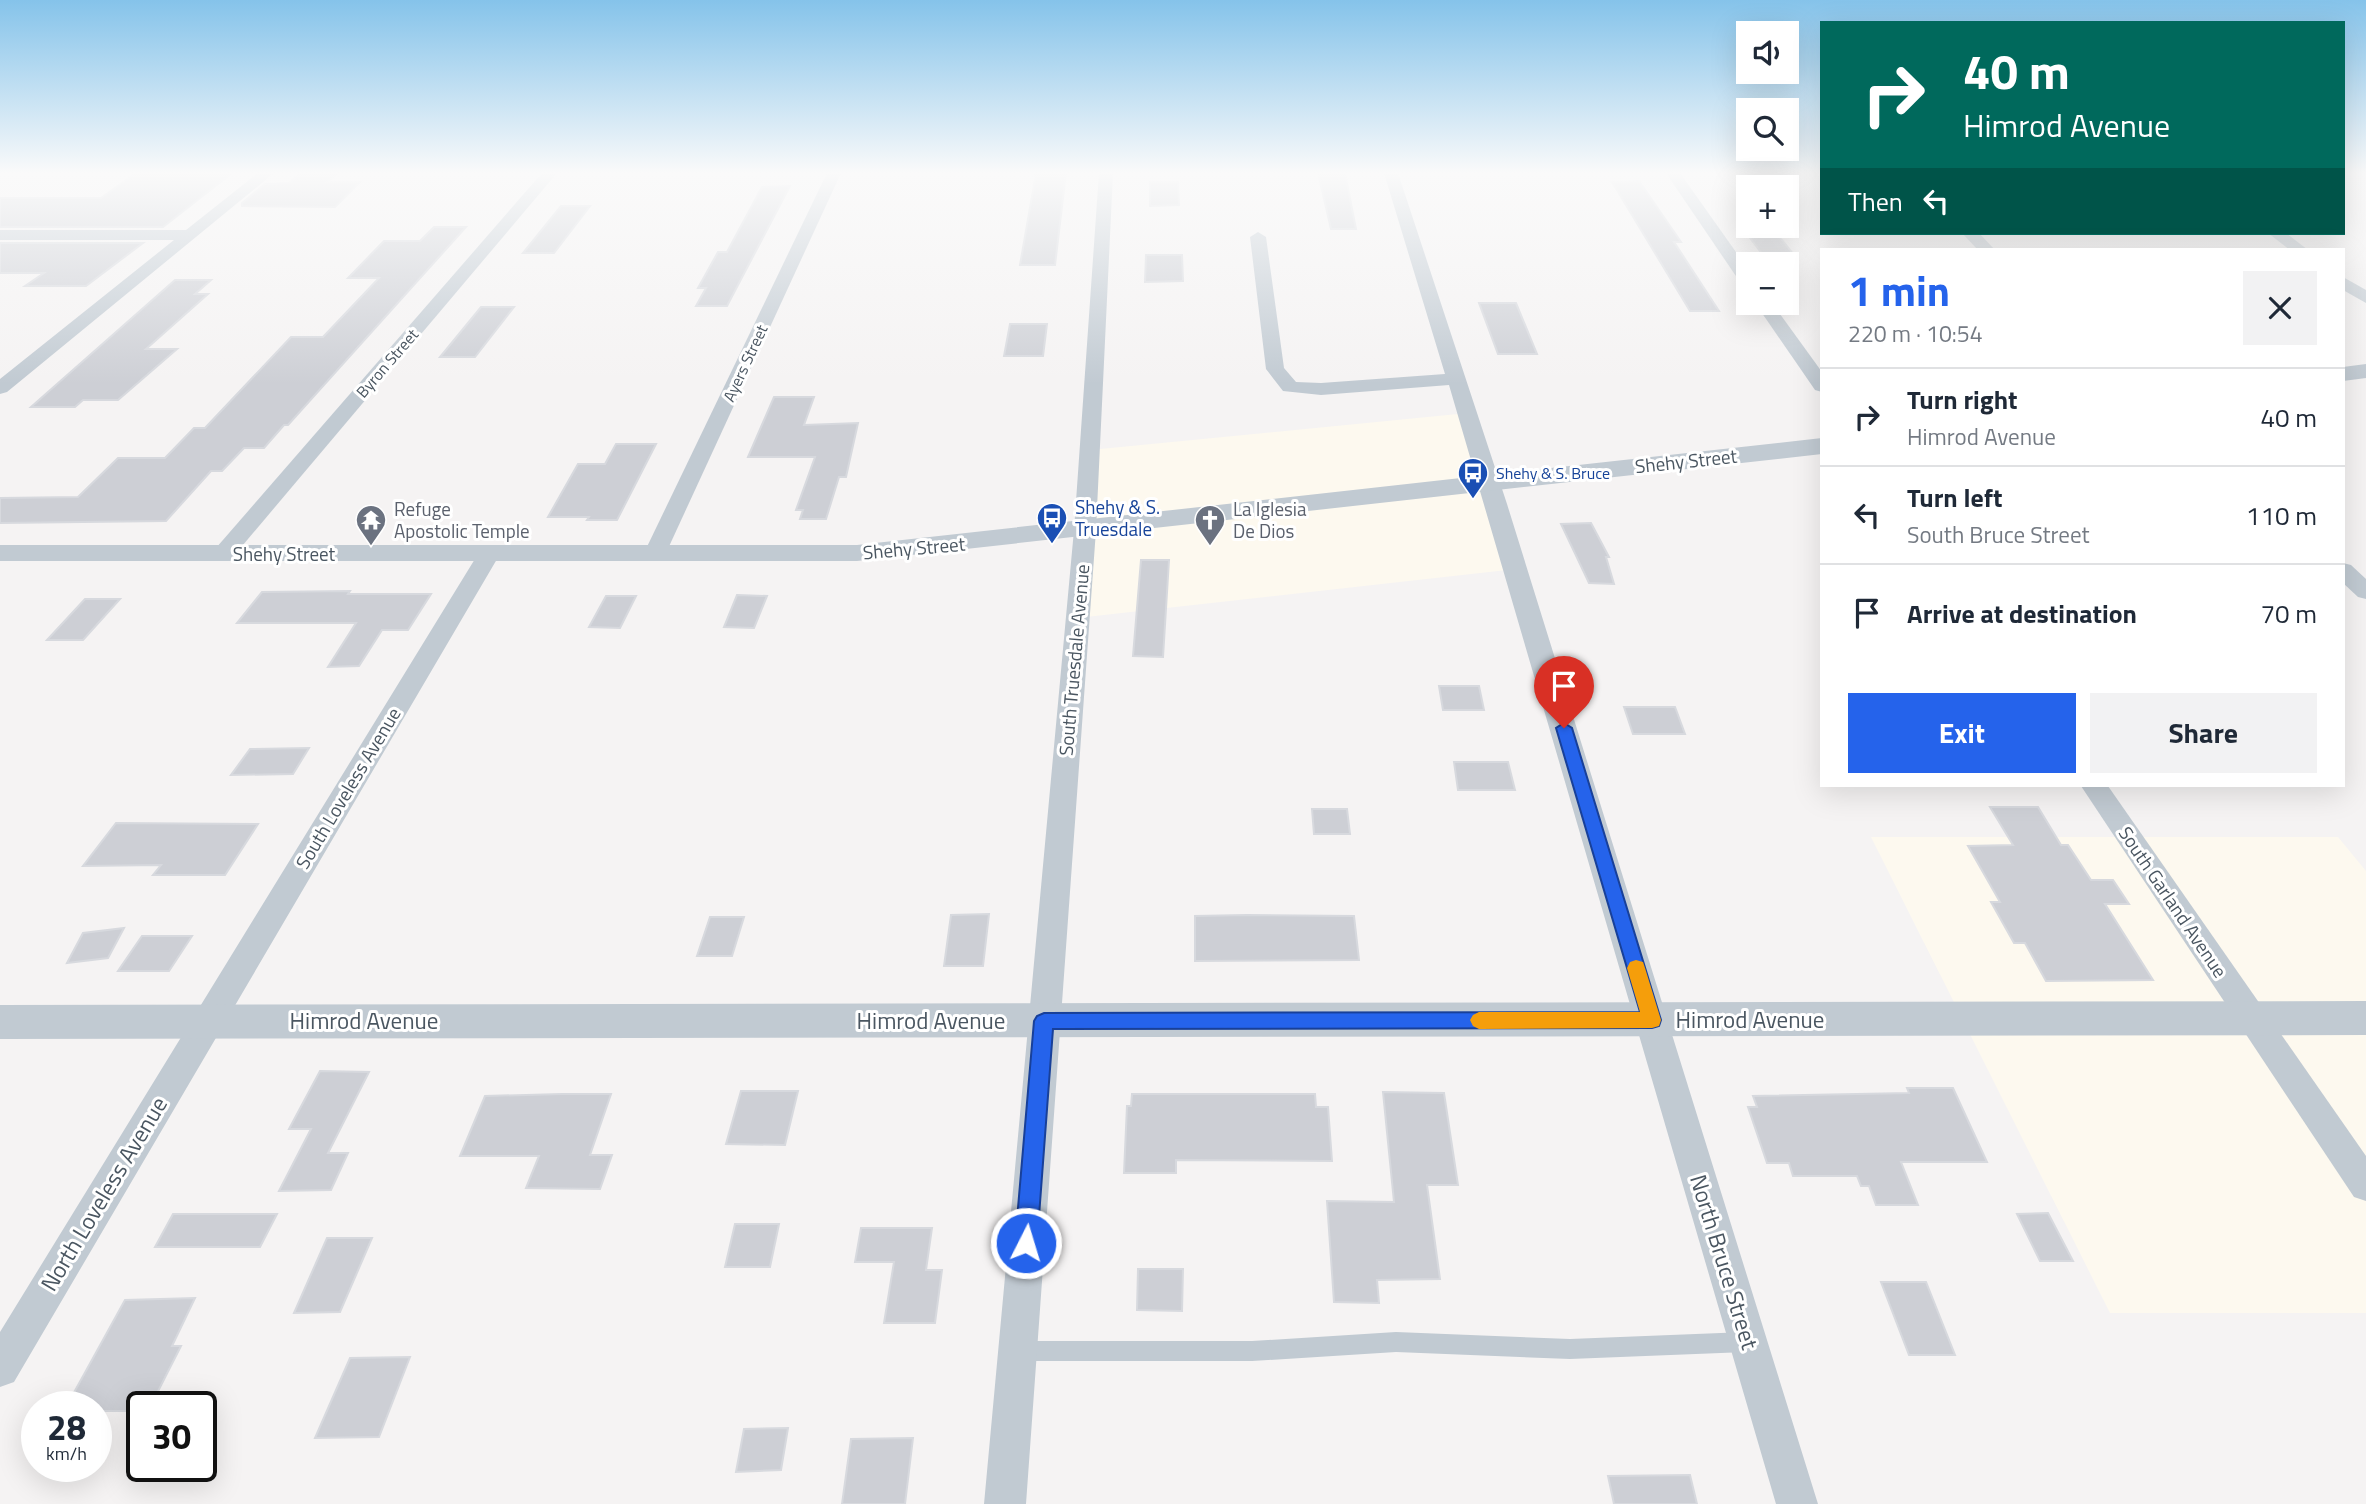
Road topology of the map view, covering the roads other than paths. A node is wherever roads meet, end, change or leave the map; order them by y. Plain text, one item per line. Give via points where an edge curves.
1 (180, 243) edge
2 (490, 243) edge
3 (801, 243) edge
4 (1102, 243) edge
5 (1259, 243) edge
6 (1413, 243) edge
7 (1721, 243) edge
8 (1736, 264) edge
9 (2345, 283) edge
10 (2366, 298) edge
11 (1772, 315) edge
12 (0, 369) edge
13 (24, 369) junction
14 (2366, 371) edge
15 (2345, 374) edge
16 (1455, 379) junction
17 (1820, 383) edge
18 (0, 388) edge
19 (1820, 446) edge
20 (1490, 484) junction
21 (1085, 530) junction
22 (0, 553) edge
23 (655, 553) junction
24 (224, 554) junction
25 (489, 554) junction
26 (2345, 572) edge
27 (2366, 592) edge
28 (2095, 787) edge
29 (2252, 1018) junction
30 (2366, 1018) edge
31 (1652, 1020) junction
32 (0, 1021) edge
33 (207, 1021) junction
34 (1044, 1021) junction
35 (2366, 1185) edge
36 (1748, 1342) junction
37 (1017, 1351) junction
38 (0, 1367) edge
39 (1005, 1504) edge
40 (1797, 1504) edge

1 - 13 street
2 - 24 street, Byron Street
3 - 23 street, Ayers Street
4 - 21 street, South Truesdale Avenue
5 - 16 street via 1275,369 1290,387
6 - 16 street, North Bruce Street
7 - 8 street
9 - 10 street
11 - 17 street
12 - 13 street
13 - 18 street
14 - 15 street
16 - 20 street, North Bruce Street
19 - 20 street, Shehy Street
20 - 21 street, Shehy Street
20 - 31 street, North Bruce Street
21 - 23 street, Shehy Street via 858,554
21 - 34 street, South Truesdale Avenue
22 - 24 street, Shehy Street
23 - 25 street, Shehy Street
24 - 25 street, Shehy Street
25 - 33 street, South Loveless Avenue
26 - 27 street
28 - 29 street, South Garland Avenue
29 - 30 street, Himrod Avenue
29 - 31 street, Himrod Avenue
29 - 35 street
31 - 34 street, Himrod Avenue
31 - 36 street, North Bruce Street
32 - 33 street, Himrod Avenue
33 - 34 street, Himrod Avenue
33 - 38 street, North Loveless Avenue
34 - 37 street
36 - 37 lane via 1570,1349 1396,1342 1252,1351
36 - 40 street, North Bruce Street
37 - 39 street

